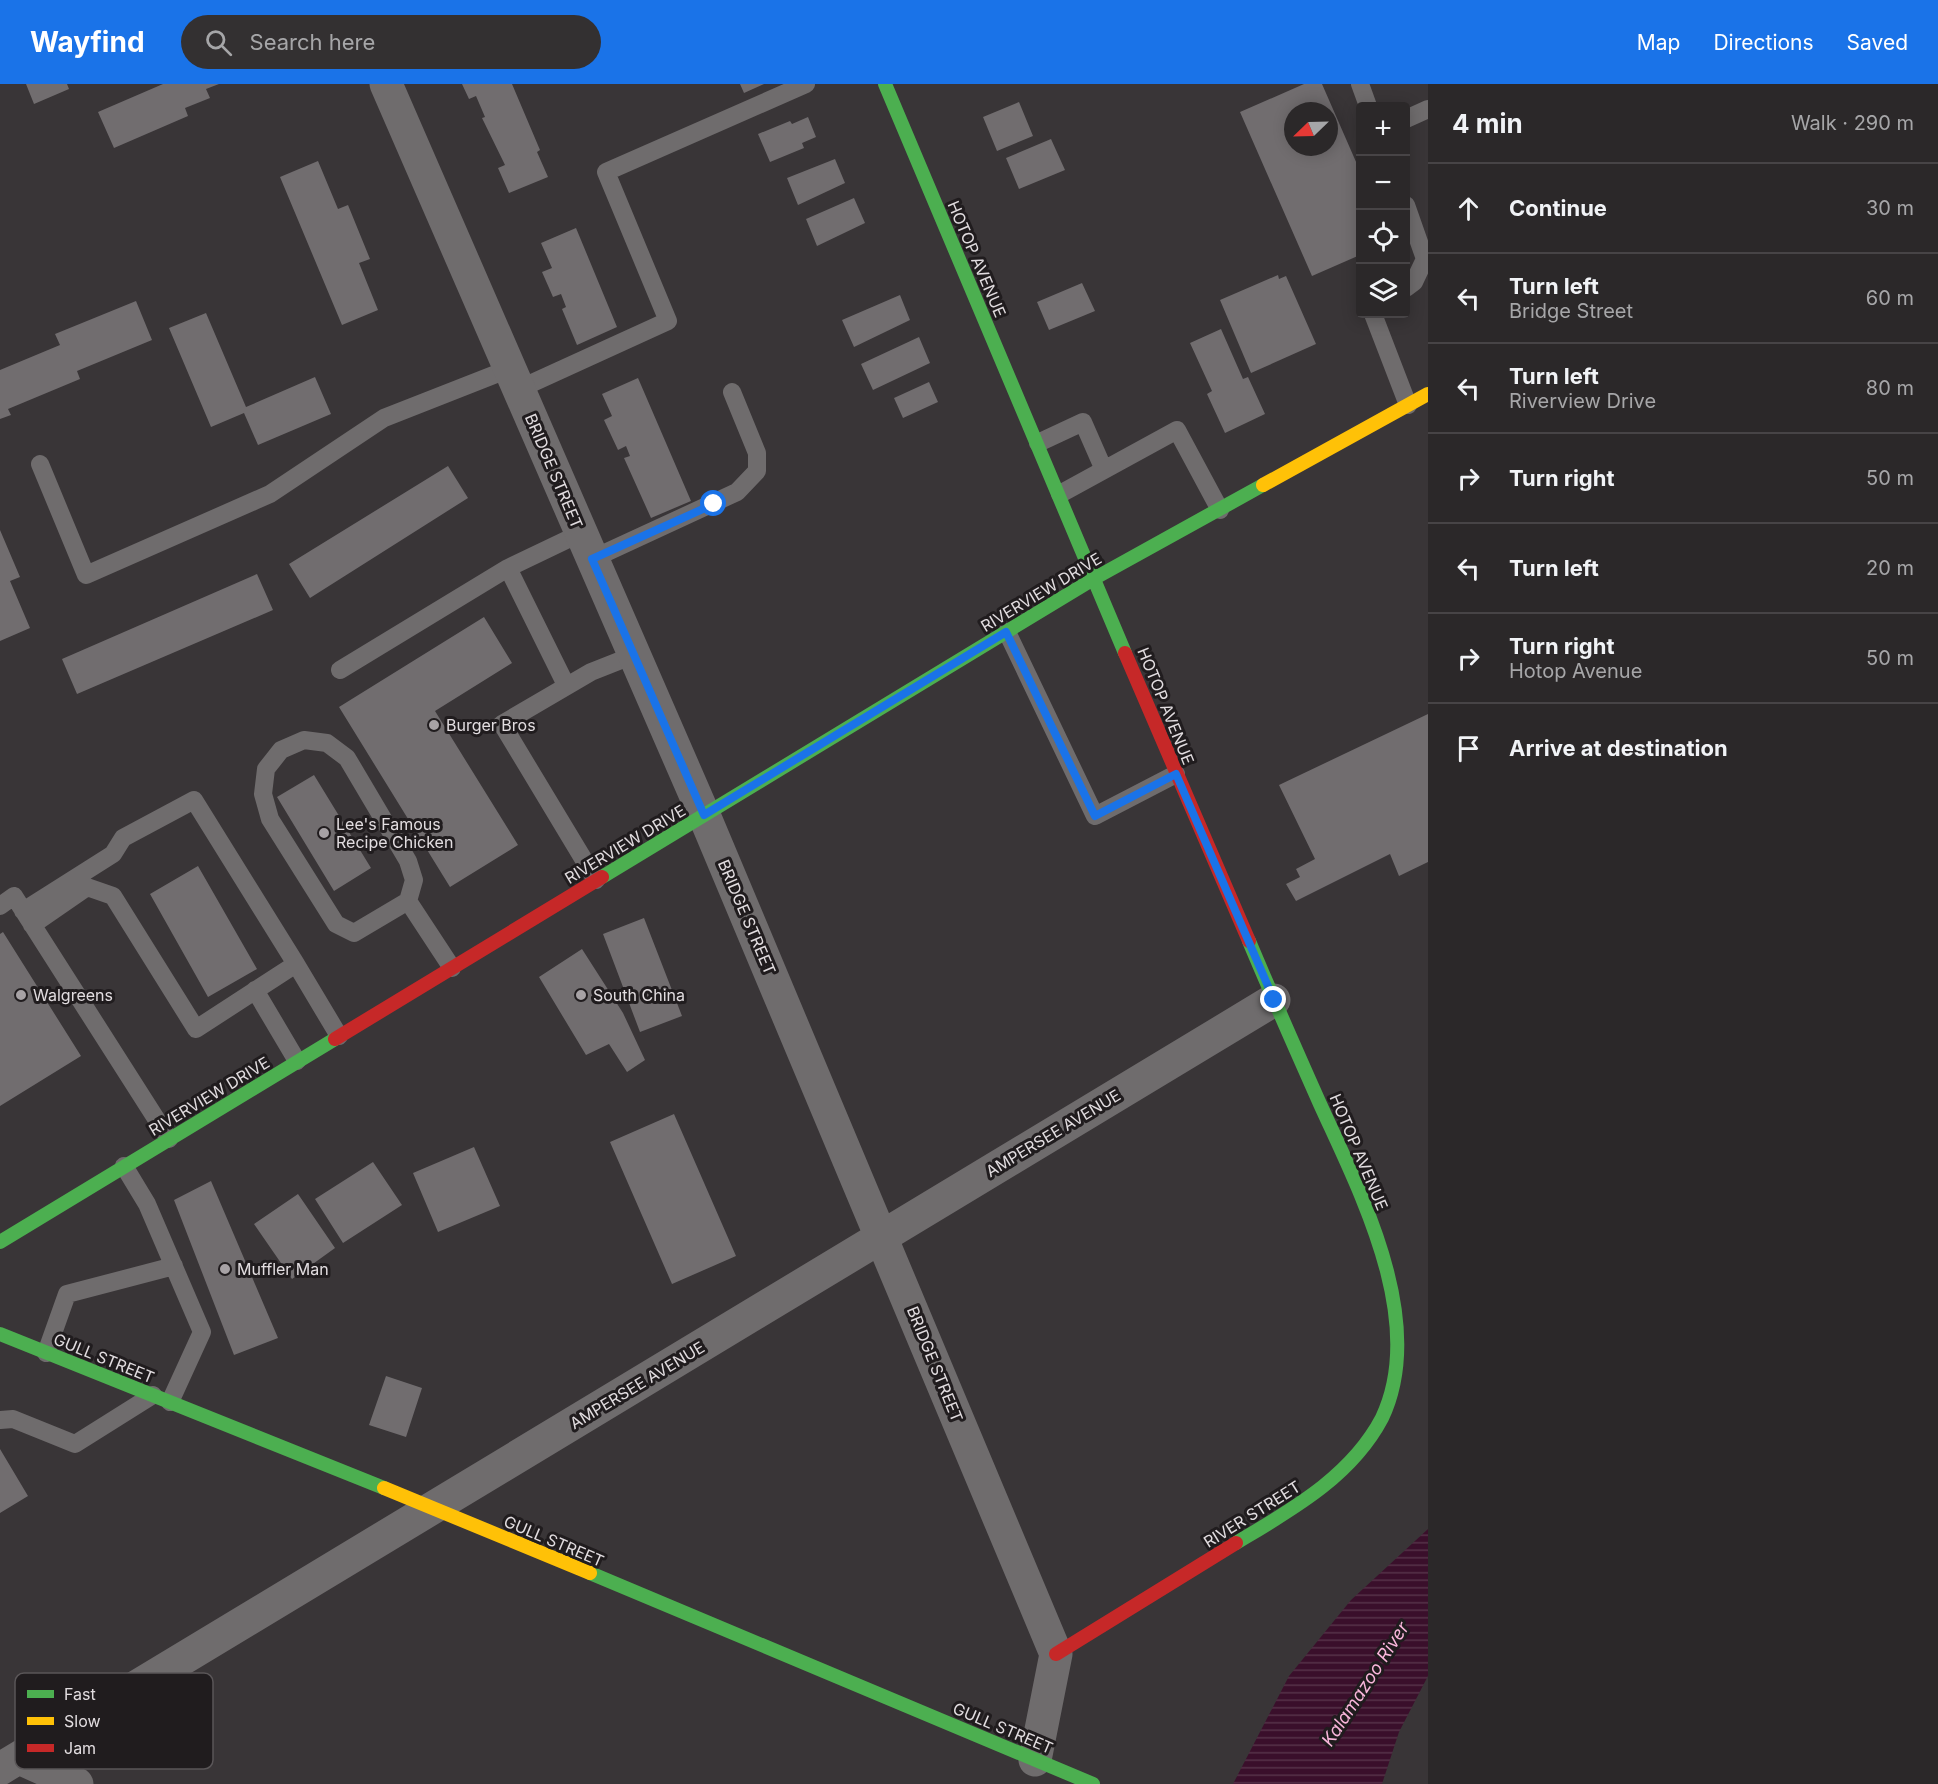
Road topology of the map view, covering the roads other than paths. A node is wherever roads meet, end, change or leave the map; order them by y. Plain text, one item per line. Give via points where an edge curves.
1 (386, 84) edge
2 (806, 84) edge
3 (885, 84) edge
4 (1360, 84) edge
5 (1367, 102) edge
6 (1428, 109) edge
7 (1410, 117) edge
8 (1408, 210) edge
9 (1410, 285) edge
10 (1375, 318) edge
11 (514, 379) junction
12 (732, 392) dead end
13 (1428, 394) edge
14 (1408, 405) junction
15 (1038, 443) junction
16 (40, 464) dead end
17 (1104, 470) junction
18 (1060, 494) junction
19 (1220, 510) junction
20 (586, 546) junction
21 (508, 568) junction
22 (1095, 578) junction
23 (1006, 632) junction
24 (634, 655) junction
25 (340, 669) dead end
26 (566, 685) junction
27 (1176, 774) junction
28 (704, 815) junction
29 (596, 880) junction
30 (408, 901) junction
31 (0, 906) edge
32 (28, 918) junction
33 (296, 964) junction
34 (452, 968) junction
35 (255, 990) junction
36 (1274, 1000) junction
37 (339, 1036) junction
38 (297, 1061) junction
39 (169, 1139) junction
40 (124, 1167) junction
41 (883, 1237) junction
42 (0, 1242) edge
43 (174, 1266) junction
44 (0, 1334) edge
45 (1399, 1346) joint
46 (46, 1353) junction
47 (153, 1395) junction
48 (170, 1402) junction
49 (0, 1420) edge
50 (434, 1508) junction
51 (1056, 1654) junction
52 (161, 1673) edge
53 (1035, 1760) junction
54 (27, 1769) edge
55 (77, 1784) edge
56 (1093, 1784) edge

1 - 11 street, BRIDGE STREET
2 - 11 lane via 606,172 669,321
3 - 15 street, HOTOP AVENUE
4 - 5 lane
6 - 7 lane
8 - 9 lane via 1425,259
10 - 14 lane
11 - 16 lane via 384,418 270,494 86,575
11 - 20 street, BRIDGE STREET
12 - 20 lane via 757,453 757,471 737,492
13 - 14 street, RIVERVIEW DRIVE
14 - 19 street, RIVERVIEW DRIVE
15 - 17 lane via 1083,422
15 - 18 street, HOTOP AVENUE
17 - 18 lane
17 - 19 lane via 1177,430
18 - 22 street, HOTOP AVENUE
19 - 22 street, RIVERVIEW DRIVE
20 - 21 lane
20 - 24 street, BRIDGE STREET
21 - 25 lane
21 - 26 lane
22 - 23 street, RIVERVIEW DRIVE
22 - 27 street, HOTOP AVENUE
23 - 27 lane via 1095,816
23 - 28 street, RIVERVIEW DRIVE
24 - 26 lane
24 - 28 street, BRIDGE STREET
26 - 29 lane via 502,724
27 - 36 street, HOTOP AVENUE
28 - 29 street, RIVERVIEW DRIVE
28 - 41 street, BRIDGE STREET
29 - 34 street, RIVERVIEW DRIVE
30 - 30 lane via 354,933 336,924 270,819 263,794 266,769 281,750 304,740 327,743 347,758 408,861 414,880
30 - 34 lane
31 - 32 lane via 14,896
32 - 33 lane via 113,854 123,838 194,800
32 - 35 lane via 87,888 113,896 196,1029
32 - 39 lane
33 - 35 lane
33 - 37 lane
34 - 37 street, RIVERVIEW DRIVE
35 - 38 lane
36 - 41 street, AMPERSEE AVENUE
36 - 45 street, HOTOP AVENUE via 1377,1238 1390,1277
37 - 38 street, RIVERVIEW DRIVE
38 - 39 street, RIVERVIEW DRIVE
39 - 40 street, RIVERVIEW DRIVE
40 - 42 street, RIVERVIEW DRIVE
40 - 43 lane via 147,1204
41 - 50 street, AMPERSEE AVENUE
41 - 51 street, BRIDGE STREET
43 - 46 lane via 67,1294
43 - 48 lane via 202,1332
44 - 46 street, GULL STREET
45 - 51 street, RIVER STREET via 1389,1403 1380,1425 1339,1476 1302,1503
46 - 47 street, GULL STREET
47 - 48 street, GULL STREET
47 - 49 lane via 75,1444 13,1419
48 - 50 street, GULL STREET
50 - 52 street, AMPERSEE AVENUE
50 - 53 street, GULL STREET
51 - 53 street
53 - 56 street, GULL STREET
54 - 55 street

